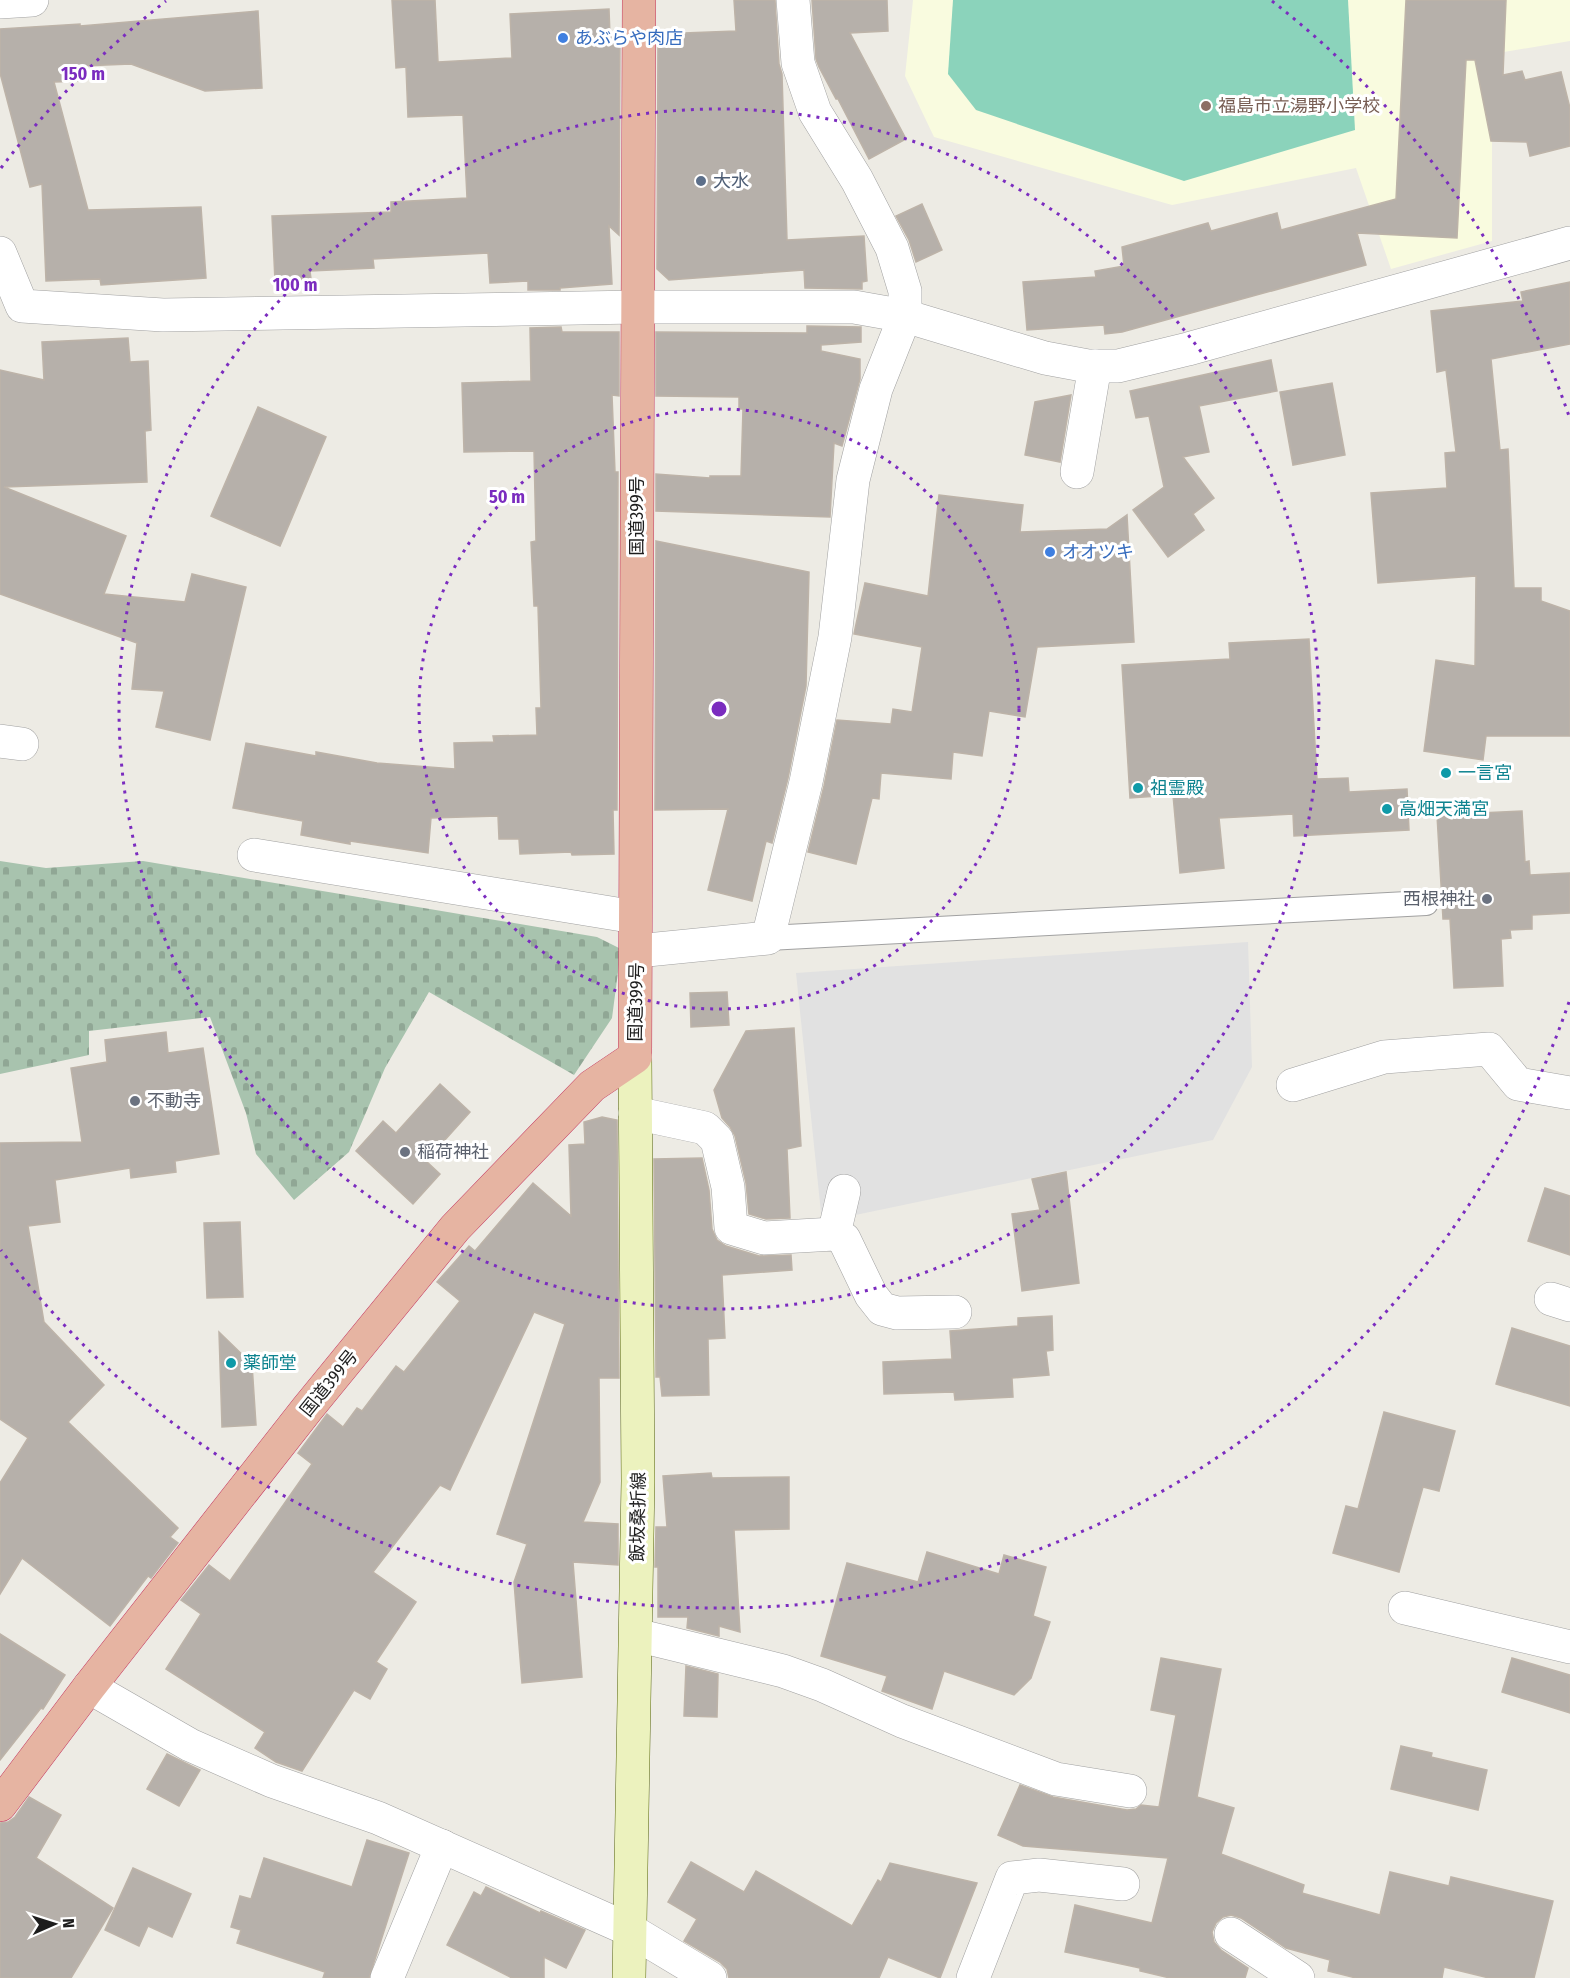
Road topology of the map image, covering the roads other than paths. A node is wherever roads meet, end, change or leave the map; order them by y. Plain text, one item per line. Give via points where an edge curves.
1 (32, 0) edge
2 (639, 0) edge
3 (794, 0) edge
4 (0, 2) edge
5 (1570, 243) edge
6 (0, 253) edge
7 (638, 307) junction
8 (905, 316) junction
9 (1095, 366) junction
10 (1077, 472) dead end
11 (254, 855) dead end
12 (1426, 903) dead end
13 (636, 917) junction
14 (768, 938) junction
15 (637, 951) junction
16 (635, 1057) junction
17 (1293, 1085) dead end
18 (1570, 1093) edge
19 (635, 1113) junction
20 (844, 1191) dead end
21 (834, 1234) junction
22 (955, 1312) dead end
23 (1405, 1608) dead end
24 (636, 1635) junction
25 (1570, 1647) edge
26 (89, 1687) junction
27 (1130, 1791) dead end
28 (0, 1805) edge
29 (442, 1846) junction
30 (1123, 1884) dead end
31 (630, 1930) junction
32 (1231, 1934) dead end
33 (387, 1978) edge
34 (629, 1978) edge
35 (710, 1978) edge
36 (973, 1978) edge
37 (1298, 1978) edge

1 - 4 street
2 - 7 highway, 国道399号
3 - 8 street via 798,63 814,112 857,180 892,248 905,291
5 - 9 street via 1188,349 1118,366
6 - 7 street via 22,306 163,315
7 - 8 street via 854,307
7 - 13 highway, 国道399号
8 - 9 street via 1045,358
8 - 14 street via 876,389 853,480 835,637 806,783
9 - 10 street
11 - 13 street
12 - 14 lane
13 - 15 highway, 国道399号
14 - 15 street
15 - 16 highway, 国道399号
16 - 19 main road, 飯坂桑折線
16 - 26 highway, 国道399号 via 592,1086 454,1228
17 - 18 street via 1384,1057 1489,1050 1518,1084
19 - 21 street via 705,1128 717,1140 728,1187 731,1228 764,1238
19 - 24 main road, 飯坂桑折線
20 - 21 street
21 - 22 street via 844,1239 882,1309 897,1313
23 - 25 street
24 - 27 street via 783,1671 1056,1779
24 - 31 main road, 飯坂桑折線
26 - 28 highway, 国道399号
26 - 29 street via 190,1745
29 - 31 street
29 - 33 street
30 - 36 street via 1039,1875 1012,1878
31 - 34 main road, 飯坂桑折線
31 - 35 street
32 - 37 street

